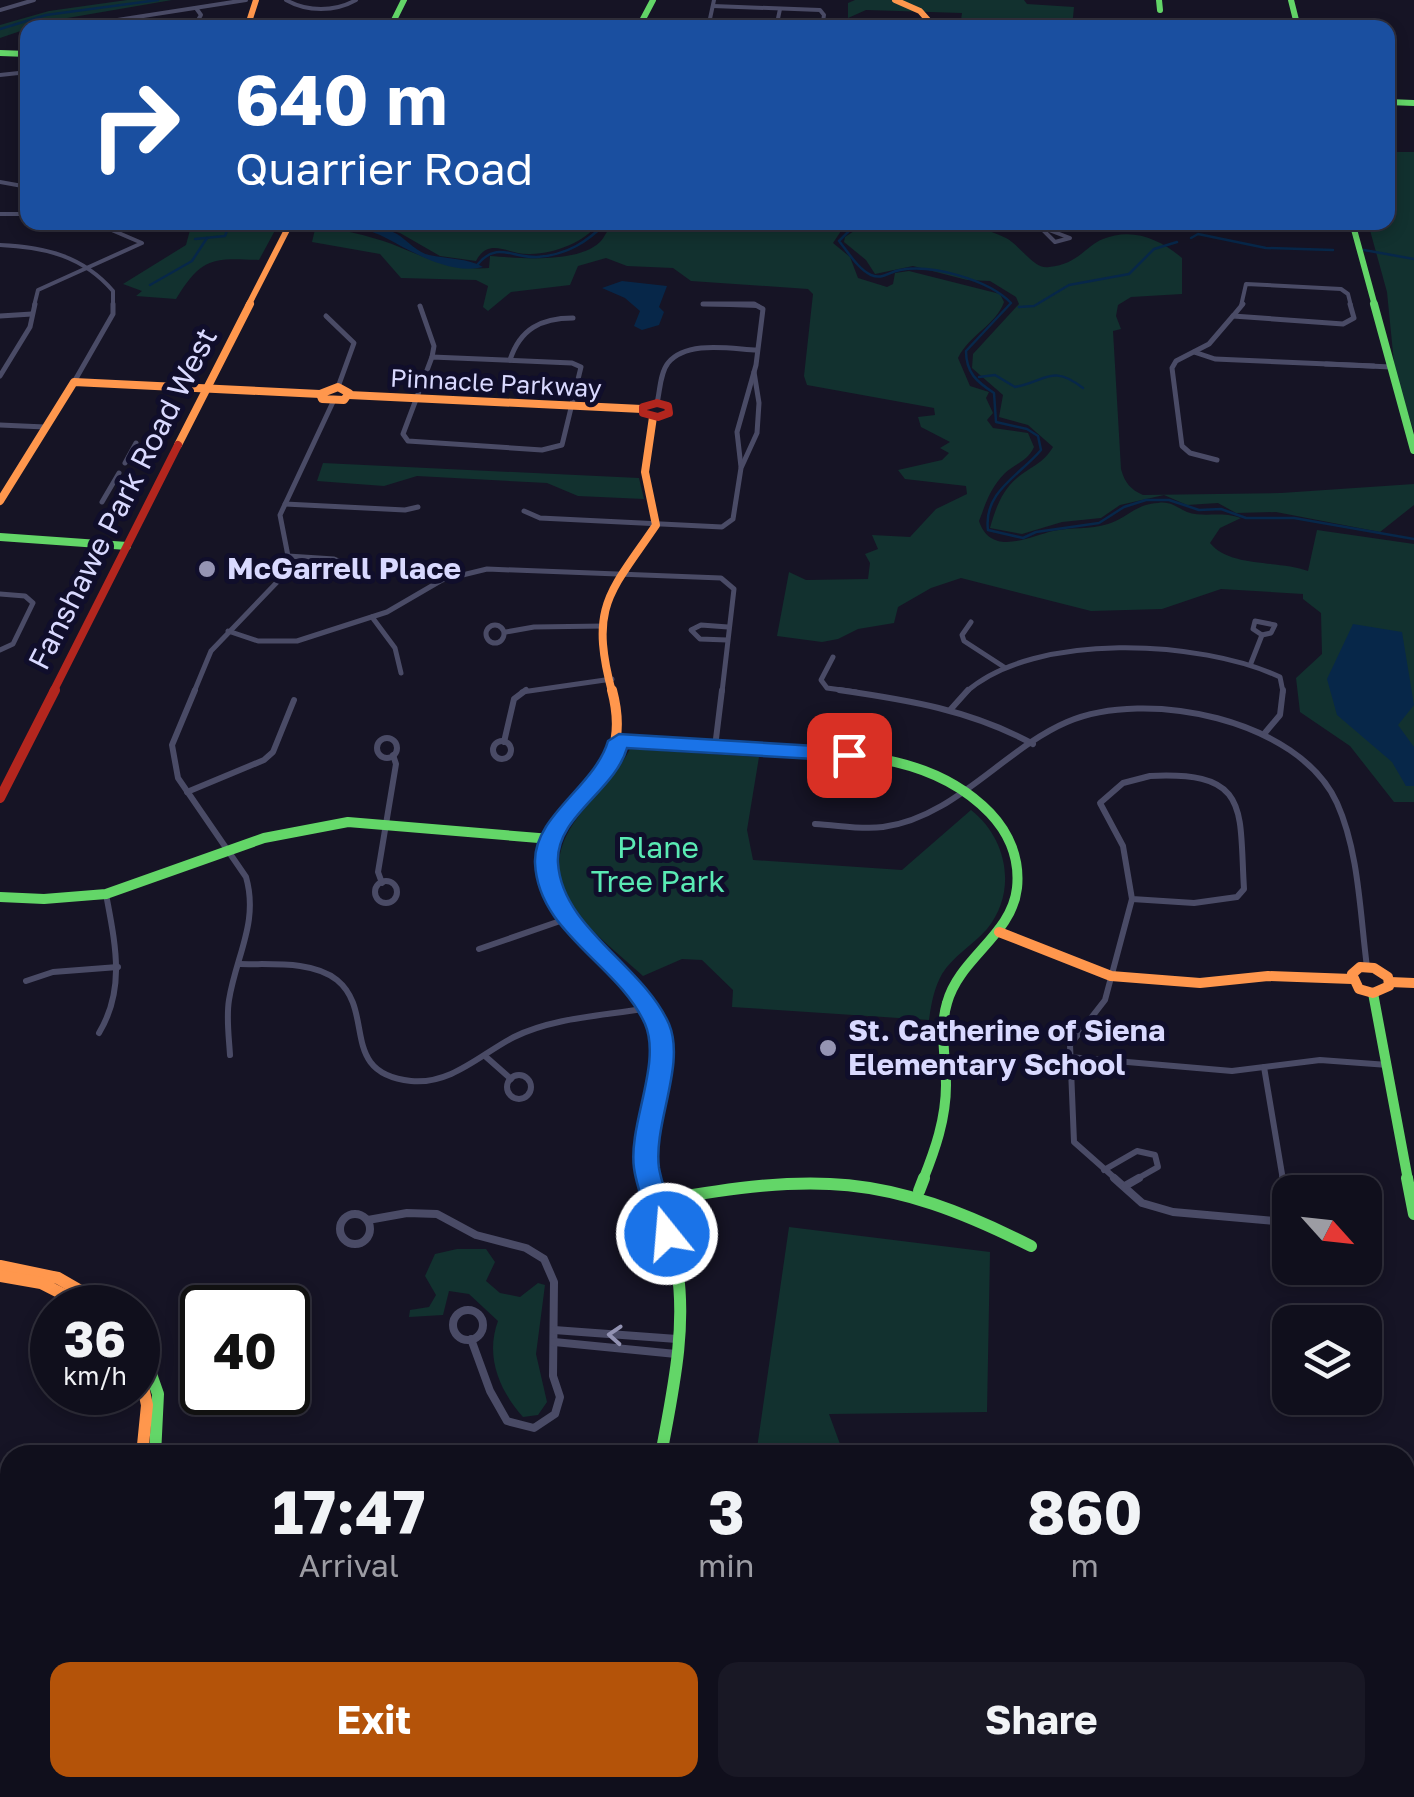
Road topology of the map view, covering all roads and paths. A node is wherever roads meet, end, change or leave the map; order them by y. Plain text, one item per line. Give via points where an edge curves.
1 (34, 0) edge
2 (246, 0) edge
3 (286, 0) edge
4 (356, 0) edge
5 (758, 0) edge
6 (895, 0) edge
7 (714, 3) edge
8 (195, 7) junction
9 (756, 8) junction
10 (780, 8) junction
11 (0, 10) edge
12 (115, 20) edge
13 (198, 20) edge
14 (778, 20) edge
15 (822, 20) edge
16 (928, 20) edge
17 (117, 230) edge
18 (287, 230) edge
19 (1044, 230) joint
20 (1055, 230) joint
21 (1354, 230) edge
22 (0, 245) edge
23 (90, 266) junction
24 (703, 304) dead end
25 (420, 306) dead end
26 (32, 314) junction
27 (0, 316) edge
28 (326, 316) dead end
29 (1233, 316) junction
30 (572, 318) dead end
31 (757, 350) junction
32 (1197, 351) junction
33 (432, 357) junction
34 (510, 360) junction
35 (1391, 367) junction
36 (754, 372) junction
37 (0, 376) edge
38 (74, 382) junction
39 (338, 387) junction
40 (207, 388) junction
41 (320, 394) junction
42 (349, 395) junction
43 (416, 399) junction
44 (333, 402) junction
45 (657, 403) junction
46 (573, 406) junction
47 (642, 409) junction
48 (653, 417) junction
49 (0, 425) edge
50 (45, 427) junction
51 (136, 443) dead end
52 (1414, 450) edge
53 (1216, 460) dead end
54 (125, 463) dead end
55 (741, 468) junction
56 (119, 472) dead end
57 (0, 501) edge
58 (102, 502) dead end
59 (284, 504) junction
60 (418, 506) dead end
61 (524, 511) dead end
62 (656, 525) junction
63 (0, 538) edge
64 (127, 546) junction
65 (288, 556) junction
66 (350, 566) dead end
67 (617, 577) junction
68 (0, 594) edge
69 (372, 617) junction
70 (971, 622) dead end
71 (604, 626) junction
72 (728, 627) junction
73 (228, 631) junction
74 (506, 632) dead end
75 (1262, 635) dead end
76 (727, 640) junction
77 (0, 650) edge
78 (833, 658) dead end
79 (1251, 663) junction
80 (1004, 667) junction
81 (401, 674) dead end
82 (612, 680) junction
83 (294, 700) dead end
84 (951, 709) junction
85 (1264, 734) junction
86 (619, 741) junction
87 (504, 742) dead end
88 (1033, 744) junction
89 (715, 747) junction
90 (393, 755) dead end
91 (963, 789) junction
92 (187, 792) junction
93 (0, 798) edge
94 (387, 823) junction
95 (815, 824) dead end
96 (550, 839) junction
97 (227, 850) junction
98 (382, 884) dead end
99 (106, 894) junction
100 (0, 897) edge
101 (1132, 899) junction
102 (566, 919) junction
103 (999, 932) junction
104 (479, 949) dead end
105 (240, 964) junction
106 (1367, 966) junction
107 (118, 968) junction
108 (1111, 976) junction
109 (1352, 980) junction
110 (26, 981) dead end
111 (1390, 982) junction
112 (1414, 983) edge
113 (1373, 993) junction
114 (650, 1008) junction
115 (98, 1033) dead end
116 (230, 1055) dead end
117 (485, 1056) junction
118 (1069, 1057) junction
119 (1389, 1065) junction
120 (1264, 1067) junction
121 (511, 1079) dead end
122 (1104, 1170) junction
123 (1125, 1186) junction
124 (919, 1191) junction
125 (657, 1201) junction
126 (1414, 1214) edge
127 (368, 1220) junction
128 (1031, 1246) dead end
129 (0, 1266) edge
130 (0, 1276) edge
131 (44, 1285) edge
132 (76, 1285) edge
133 (554, 1330) junction
134 (472, 1339) junction
135 (676, 1339) junction
136 (554, 1342) junction
137 (676, 1354) junction
138 (146, 1415) edge
139 (160, 1415) edge
140 (143, 1445) edge
141 (158, 1445) edge
142 (662, 1445) edge

1 - 11 street
2 - 8 street
3 - 4 street via 343,7
5 - 9 street
6 - 16 street
7 - 9 street
8 - 12 street
8 - 13 street
9 - 10 street
10 - 14 street
10 - 15 street via 822,11
17 - 23 street via 142,243
18 - 40 street, Fanshawe Park Road West
19 - 20 street
19 - 20 street via 1055,242 1069,240
21 - 35 street
22 - 23 street via 53,252
23 - 26 street via 42,286
23 - 38 street via 113,290 115,306
24 - 31 street via 763,309
25 - 33 street
26 - 27 street
26 - 37 street
28 - 39 street via 354,343
29 - 29 street via 1245,302 1246,284 1256,282 1342,290 1354,318 1343,324
29 - 32 street
30 - 34 street via 551,318 522,333
31 - 36 street
31 - 45 street via 680,356 665,367
32 - 35 street via 1215,359
32 - 53 street via 1172,368 1182,446
33 - 34 street
33 - 43 street
34 - 46 street via 582,367
35 - 52 street
36 - 55 street via 736,442
36 - 55 street via 757,432
38 - 40 street
38 - 50 street
39 - 41 street
39 - 42 street
40 - 41 street
40 - 64 street, Fanshawe Park Road West
41 - 44 street
42 - 43 street, Pinnacle Parkway
42 - 44 street
43 - 46 street, Pinnacle Parkway
43 - 46 street via 403,434 408,441 542,450 562,445
44 - 59 street
45 - 47 street
45 - 48 street via 670,411
46 - 47 street, Pinnacle Parkway
47 - 48 street
48 - 62 street via 645,472
49 - 50 street
50 - 57 street
51 - 54 street
55 - 62 street via 728,524
56 - 58 street
59 - 60 street
59 - 65 street
61 - 62 street via 540,518
62 - 67 street
63 - 64 street
64 - 93 street, Fanshawe Park Road West
65 - 66 street
65 - 73 street via 275,588
67 - 69 street via 472,571
67 - 71 street
67 - 72 street via 726,580 734,589
68 - 77 street via 33,603 13,644
69 - 73 street via 287,642
69 - 81 street via 395,648
70 - 80 street via 964,642
71 - 74 street
71 - 82 street
72 - 76 street
72 - 76 street via 701,624 691,634
73 - 92 street via 204,663 172,746
75 - 79 street
76 - 89 street
78 - 84 street via 820,680 826,688
79 - 80 street via 1133,650 1067,652
79 - 85 street via 1280,677 1286,699
80 - 84 street via 963,692
82 - 86 street
82 - 87 street via 524,690 514,699
83 - 92 street via 264,760
84 - 88 street
85 - 88 street via 1207,716 1114,710 1065,723
85 - 106 street via 1308,762 1337,802
86 - 89 street
86 - 96 street via 599,781
88 - 91 street
89 - 91 street via 892,760
90 - 94 street
91 - 95 street via 890,827
91 - 103 street via 999,823 1017,863 1014,903
92 - 97 street
94 - 96 street
94 - 97 street via 311,826
94 - 98 street
96 - 102 street via 546,862
97 - 99 street
97 - 105 street via 253,894
99 - 100 street
99 - 107 street
101 - 101 street via 1123,846 1100,803 1125,781 1147,776 1173,774 1226,789 1237,803 1244,889 1237,897 1194,902
101 - 108 street
102 - 104 street
102 - 114 street
103 - 108 street
103 - 124 street via 948,996 946,1105
105 - 116 street via 228,1002
105 - 117 street via 334,978 346,990 363,1052 372,1068 390,1078 439,1080
106 - 109 street via 1355,970
106 - 111 street
107 - 110 street via 53,972
107 - 115 street via 112,1016
108 - 109 street via 1200,984 1268,976
108 - 118 street
109 - 113 street
111 - 112 street
111 - 113 street
113 - 119 street
114 - 117 street via 529,1031
114 - 125 street via 662,1049 646,1167
117 - 121 street
118 - 120 street via 1232,1071
118 - 122 street via 1074,1142
119 - 120 street via 1320,1060
119 - 126 street
120 - 123 street via 1288,1208 1284,1217 1173,1212 1142,1203
122 - 123 street
122 - 123 street via 1137,1151 1155,1155 1158,1168
124 - 125 street via 835,1176
124 - 128 street
125 - 135 street via 676,1264
127 - 127 street via 348,1218 340,1236 363,1240
127 - 133 street via 438,1214 481,1237 538,1252 552,1273
129 - 132 street
130 - 131 street
135 -> 133 street
133 - 136 street
134 - 134 street via 484,1319 460,1313 451,1329
134 - 136 street via 499,1409 507,1421 526,1428 551,1418 559,1405
135 - 137 street
136 - 137 street
137 - 142 street
138 - 140 street
139 - 141 street

